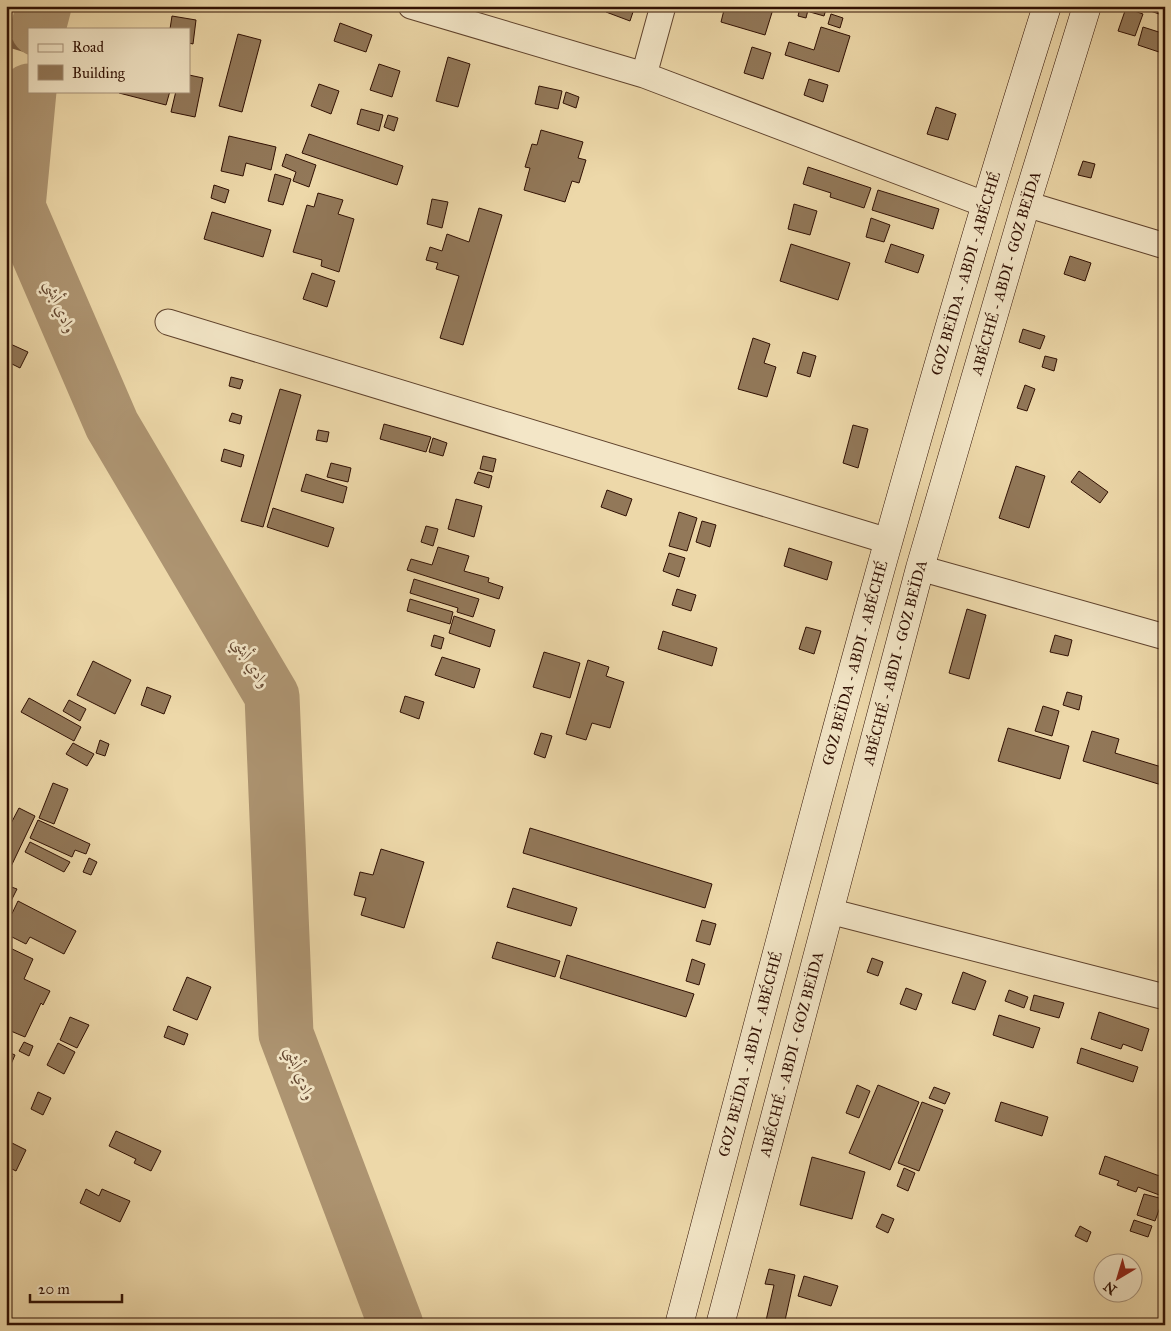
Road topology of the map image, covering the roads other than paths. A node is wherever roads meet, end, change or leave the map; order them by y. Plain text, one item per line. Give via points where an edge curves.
1 (410, 6) edge
2 (663, 6) edge
3 (1046, 6) edge
4 (1087, 6) edge
5 (644, 75) junction
6 (984, 204) junction
7 (1026, 204) junction
8 (1165, 246) edge
9 (168, 322) dead end
10 (949, 328) junction
11 (988, 338) junction
12 (888, 541) junction
13 (920, 568) junction
14 (1165, 636) edge
15 (829, 911) junction
16 (1165, 996) edge
17 (679, 1325) edge
18 (720, 1325) edge

1 - 5 street
2 - 5 street
3 - 6 main road, GOZ BEÏDA - ABDI - ABÉCHÉ
4 - 7 main road, ABÉCHÉ - ABDI - GOZ BEÏDA
5 - 6 street
6 - 10 main road, GOZ BEÏDA - ABDI - ABÉCHÉ
7 - 8 street
7 - 11 main road, ABÉCHÉ - ABDI - GOZ BEÏDA
9 - 12 street
10 - 11 main road
10 - 12 main road, GOZ BEÏDA - ABDI - ABÉCHÉ
11 - 13 main road, ABÉCHÉ - ABDI - GOZ BEÏDA
12 - 17 main road, GOZ BEÏDA - ABDI - ABÉCHÉ
13 - 14 street
13 - 15 main road, ABÉCHÉ - ABDI - GOZ BEÏDA
15 - 16 street
15 - 18 main road, ABÉCHÉ - ABDI - GOZ BEÏDA

